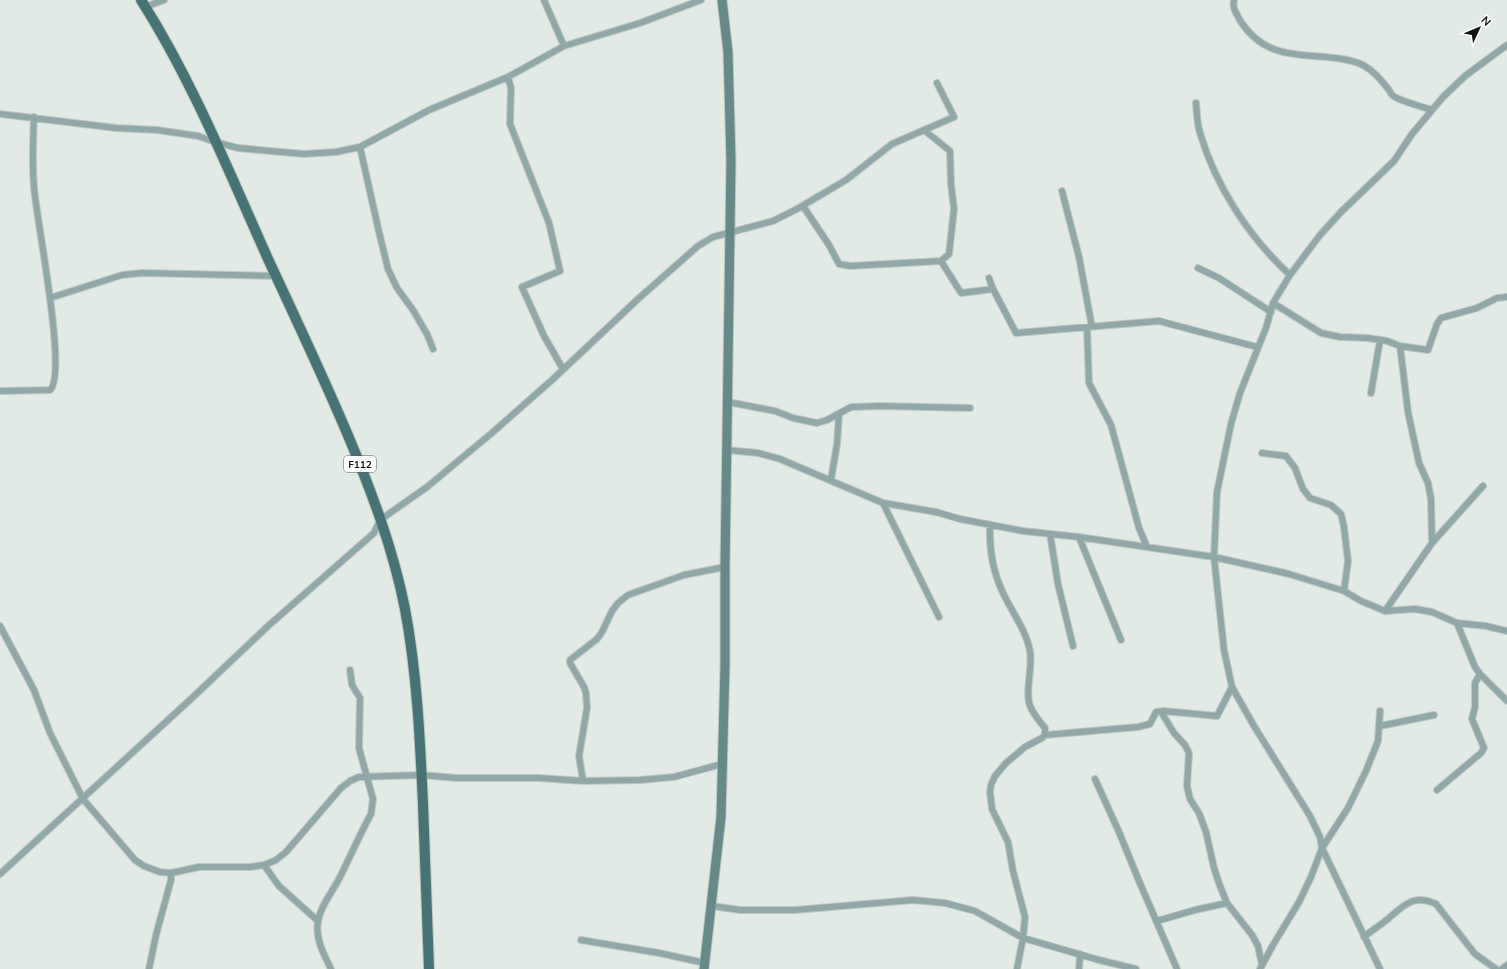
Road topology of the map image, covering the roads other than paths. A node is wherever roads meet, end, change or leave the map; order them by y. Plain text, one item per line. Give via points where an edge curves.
1 (164, 0) edge
2 (544, 0) edge
3 (701, 0) edge
4 (722, 0) edge
5 (1234, 0) edge
6 (143, 3) edge
7 (1507, 45) edge
8 (564, 46) junction
9 (508, 77) junction
10 (937, 83) dead end
11 (1196, 103) dead end
12 (1432, 110) junction
13 (0, 114) edge
14 (34, 117) junction
15 (924, 130) junction
16 (215, 142) junction
17 (360, 147) junction
18 (1062, 191) dead end
19 (803, 206) junction
20 (730, 233) junction
21 (941, 261) junction
22 (1198, 268) dead end
23 (1290, 275) junction
24 (276, 276) junction
25 (989, 278) dead end
26 (993, 290) junction
27 (1507, 297) edge
28 (50, 298) junction
29 (1273, 303) junction
30 (1271, 312) junction
31 (1089, 327) junction
32 (1380, 340) junction
33 (1400, 346) junction
34 (1257, 347) junction
35 (433, 349) dead end
36 (563, 370) junction
37 (0, 391) edge
38 (1371, 393) dead end
39 (728, 402) junction
40 (970, 408) dead end
41 (839, 414) junction
42 (727, 450) junction
43 (1262, 453) dead end
44 (831, 480) junction
45 (1483, 486) dead end
46 (883, 503) junction
47 (380, 520) junction
48 (990, 525) junction
49 (1050, 534) junction
50 (1079, 537) junction
51 (1432, 543) junction
52 (1147, 547) junction
53 (1214, 557) junction
54 (724, 567) junction
55 (1344, 591) junction
56 (1385, 610) junction
57 (939, 617) dead end
58 (1458, 623) junction
59 (0, 626) edge
60 (1507, 631) edge
61 (1121, 640) dead end
62 (1073, 646) dead end
63 (350, 670) dead end
64 (1480, 674) junction
65 (1232, 687) junction
66 (1507, 701) edge
67 (1163, 711) junction
68 (1380, 711) dead end
69 (1434, 715) dead end
70 (1380, 726) junction
71 (1044, 735) junction
72 (722, 764) junction
73 (422, 775) junction
74 (367, 776) junction
75 (1095, 779) dead end
76 (583, 781) junction
77 (1437, 790) dead end
78 (83, 799) junction
79 (1322, 848) junction
80 (264, 865) junction
81 (171, 873) junction
82 (0, 874) edge
83 (1227, 903) junction
84 (712, 906) junction
85 (1157, 921) junction
86 (318, 922) junction
87 (1364, 937) junction
88 (1023, 938) junction
89 (581, 940) dead end
90 (1080, 954) junction
91 (1507, 965) edge
92 (704, 966) edge
93 (1261, 967) edge
94 (150, 969) edge
95 (331, 969) edge
96 (429, 969) edge
97 (1017, 969) edge
98 (1079, 969) edge
99 (1136, 969) edge
100 (1177, 969) edge
101 (1380, 969) edge
102 (1496, 969) edge
103 (1502, 969) edge

1 - 6 street
2 - 8 street
3 - 8 street
4 - 20 main road via 728,52
5 - 12 street via 1233,9 1245,28 1262,43 1283,53 1355,62 1372,70 1394,97
6 - 16 main road, F112 via 187,82
7 - 12 street via 1465,76
8 - 9 street
9 - 17 street via 429,110
9 - 36 street via 511,88 510,124 549,223 560,271 522,287
10 - 15 street via 954,117
11 - 23 street via 1207,155 1225,191 1259,243
12 - 23 street via 1394,161 1320,235
13 - 14 street
14 - 16 street via 116,128 164,131 198,136
14 - 28 street via 34,187
15 - 19 street via 892,144 846,180
15 - 21 street via 950,152 954,209 949,254
16 - 17 street via 238,148 304,154
16 - 24 main road, F112
17 - 35 street via 388,269 397,288 427,334
18 - 31 street via 1079,257
19 - 20 street via 773,221
19 - 21 street via 839,264 850,266
20 - 36 street via 713,237 698,246
20 - 39 main road
21 - 26 street via 961,293
22 - 30 street via 1219,278
23 - 29 street
24 - 28 street via 142,273 122,275
24 - 47 main road, F112 via 326,383 362,468
25 - 26 street
26 - 31 street via 1016,333
27 - 33 street via 1496,298 1477,308 1441,318 1428,350
28 - 37 street via 55,343 56,378 53,388 46,391
29 - 30 street
29 - 32 street via 1321,333
30 - 34 street
31 - 34 street via 1159,321
31 - 52 street via 1089,383 1111,425 1139,528
32 - 33 street
32 - 38 street
33 - 51 street via 1408,412 1419,464 1428,483 1431,499
34 - 53 street via 1230,424 1222,460 1217,492
36 - 47 street via 428,487
39 - 41 street via 775,411 817,423
39 - 42 main road
40 - 41 street via 865,406 851,407
41 - 44 street
42 - 44 street via 758,452
42 - 54 main road
43 - 55 street via 1286,456 1295,468 1302,489 1310,498 1331,505 1341,514 1348,562
44 - 46 street
45 - 51 street
46 - 48 street
46 - 57 street
47 - 73 main road, F112 via 404,608 415,676
47 - 78 street via 374,533 268,626
48 - 49 street
48 - 71 street via 989,542 995,570 1003,592 1028,641 1031,653 1028,702 1045,728
49 - 50 street
49 - 62 street via 1058,584
50 - 52 street
50 - 61 street
51 - 56 street
52 - 53 street
53 - 55 street via 1288,574
53 - 65 street via 1224,650
54 - 72 main road
54 - 76 street via 684,575 628,595 612,611 597,639 570,660 586,693 587,708 578,756
55 - 56 street
56 - 58 street via 1415,609 1432,612
58 - 60 street
58 - 64 street
59 - 78 street via 34,690 50,733
63 - 74 street via 352,685 360,698 359,748
64 - 66 street
64 - 77 street via 1475,683 1472,719 1484,748
65 - 67 street via 1217,716
65 - 79 street via 1310,816
67 - 71 street via 1156,712 1150,724 1138,727
67 - 83 street via 1174,733 1189,753 1187,786 1190,799 1206,832 1214,868
68 - 70 street
69 - 70 street
70 - 79 street via 1378,741 1360,783 1348,808
71 - 88 street via 1006,763 991,785 990,792 992,809 1010,849 1025,917
72 - 76 street via 674,777
72 - 84 main road via 721,817
73 - 74 street
73 - 76 street
73 - 96 main road, F112
74 - 80 street via 354,779 341,788 286,852
74 - 86 street via 373,799 371,814
75 - 85 street
78 - 81 street via 135,860 160,872
78 - 82 street
79 - 87 street
79 - 93 street via 1299,902
80 - 81 street via 200,867
80 - 86 street via 279,886
81 - 94 street
83 - 85 street
83 - 93 street via 1258,946
84 - 88 street via 740,910 795,910 927,900 975,911
84 - 92 main road
85 - 100 street
86 - 95 street via 320,943
87 - 101 street
87 - 102 street via 1404,904 1429,901 1436,904 1476,954
88 - 90 street
88 - 97 street
89 - 92 street via 659,953
90 - 98 street
90 - 99 street
91 - 103 street

